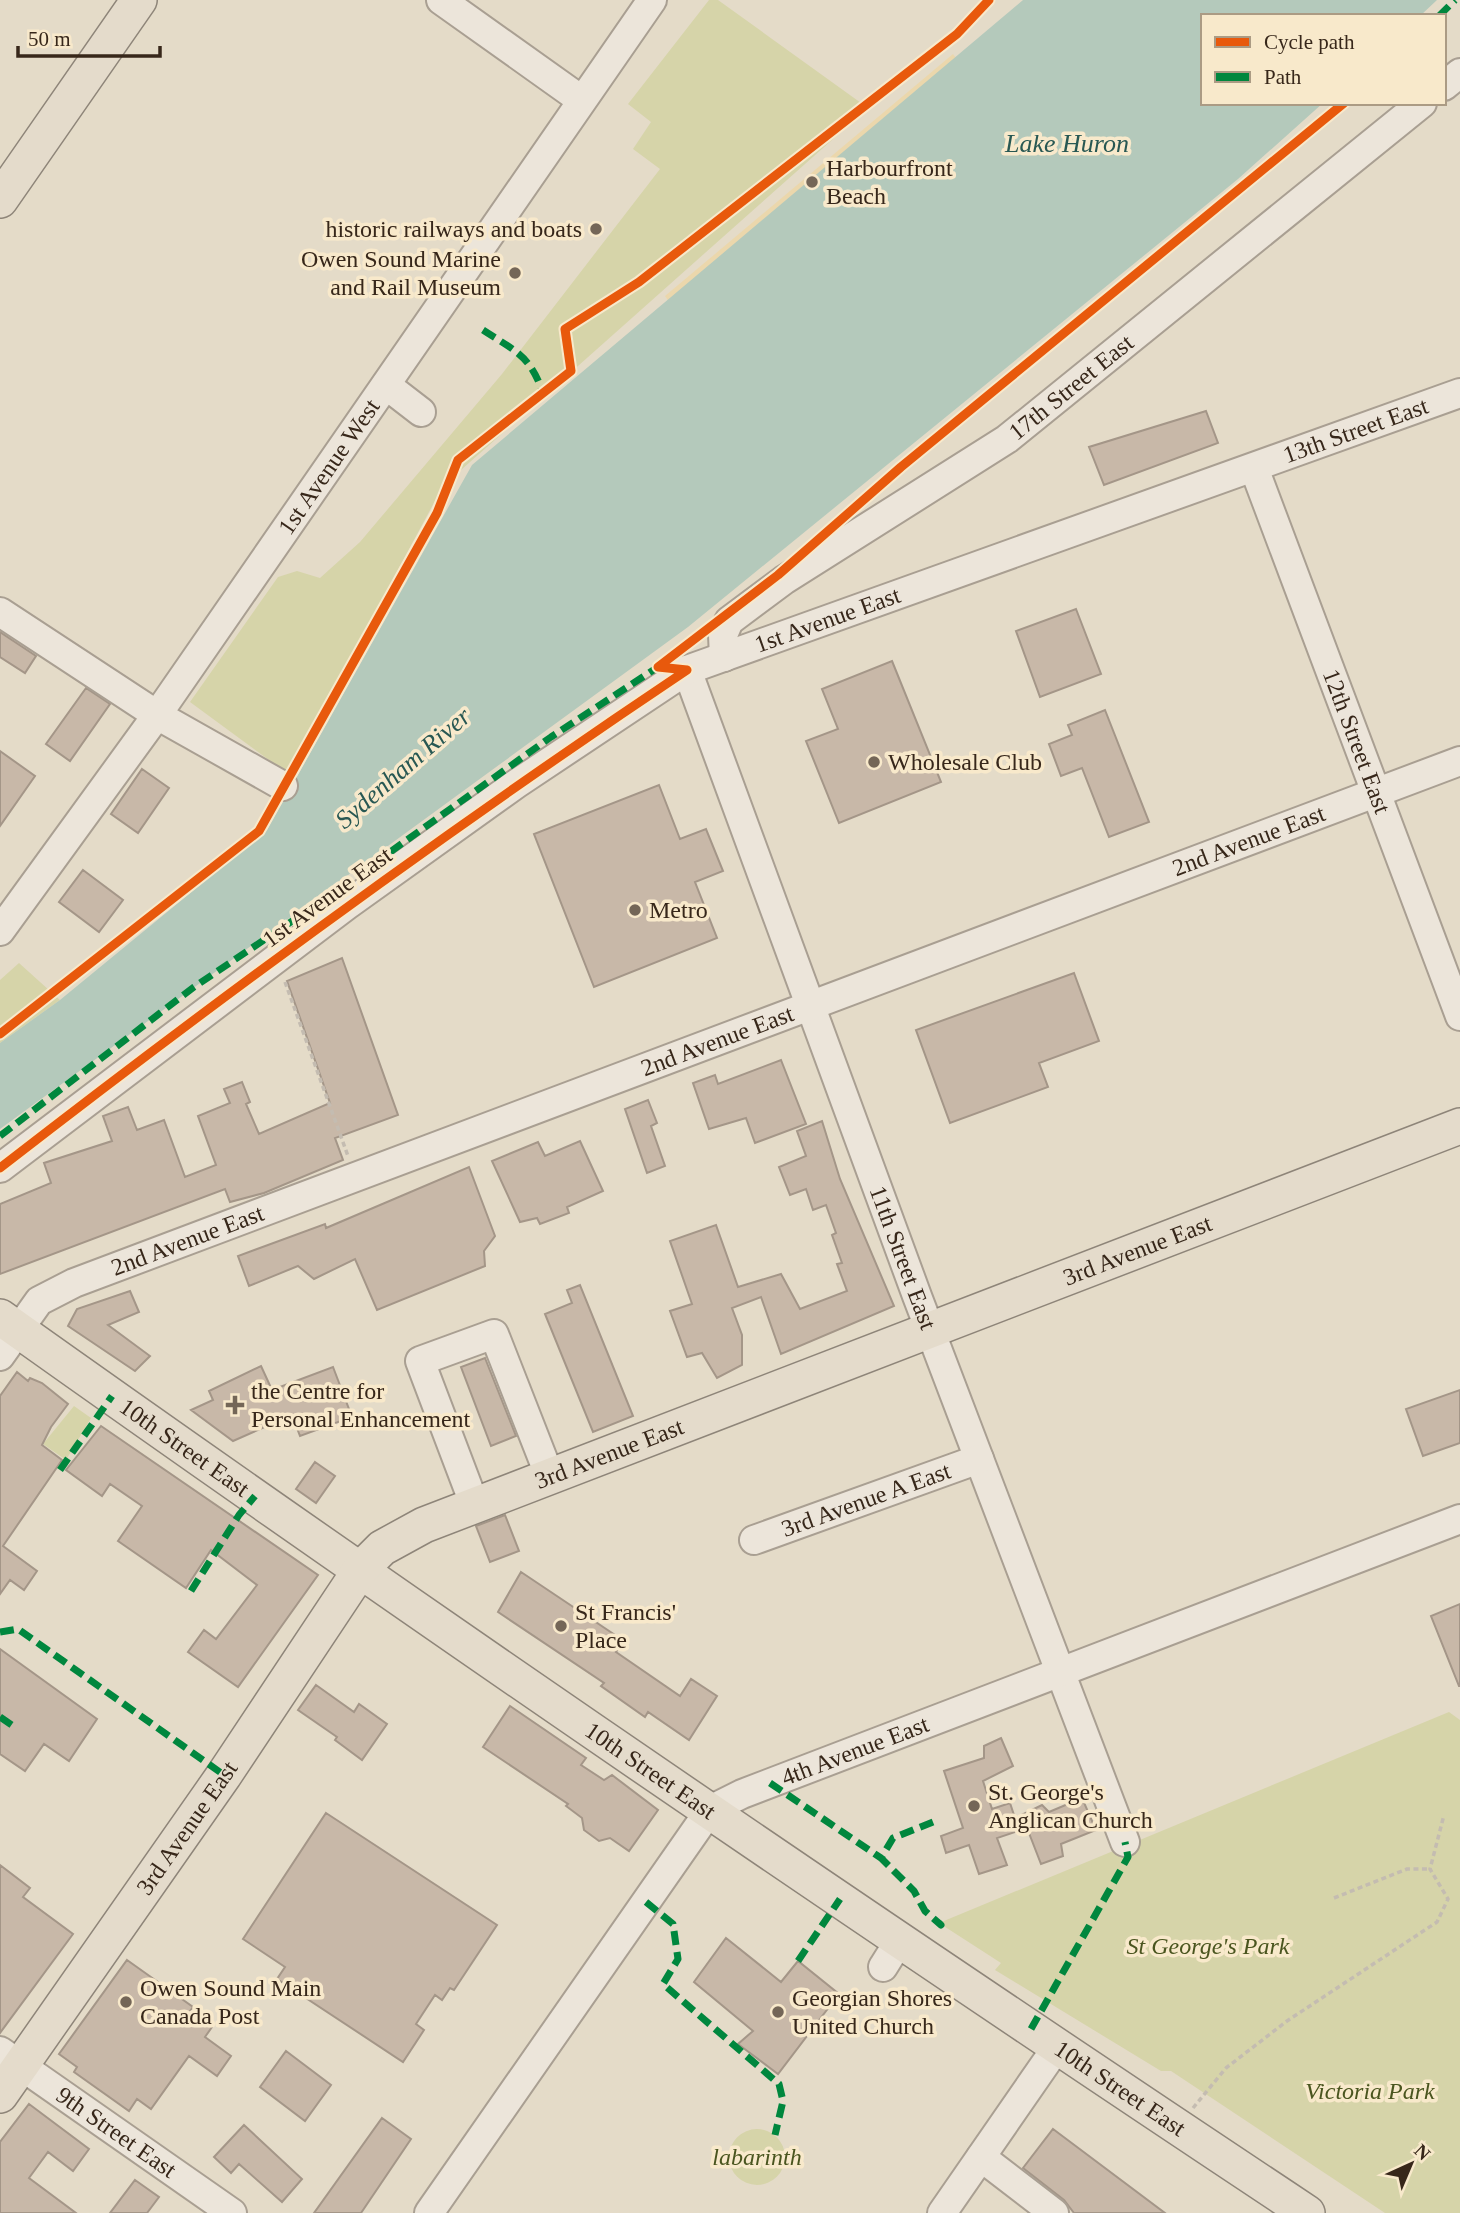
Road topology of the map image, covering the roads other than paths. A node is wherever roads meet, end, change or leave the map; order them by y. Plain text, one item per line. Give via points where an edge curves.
1 (139, 0) edge
2 (441, 0) edge
3 (652, 0) edge
4 (1460, 73) edge
5 (1446, 84) edge
6 (580, 99) junction
7 (1420, 105) edge
8 (0, 200) edge
9 (386, 385) junction
10 (1460, 393) edge
11 (421, 412) dead end
12 (1254, 468) junction
13 (0, 612) edge
14 (724, 657) junction
15 (687, 670) junction
16 (157, 715) junction
17 (1460, 761) edge
18 (283, 786) dead end
19 (1376, 792) junction
20 (0, 931) edge
21 (810, 1007) junction
22 (1460, 1016) edge
23 (1460, 1126) edge
24 (0, 1168) edge
25 (930, 1329) junction
26 (6, 1334) edge
27 (979, 1459) junction
28 (550, 1477) junction
29 (475, 1506) junction
30 (1460, 1520) edge
31 (754, 1540) dead end
32 (361, 1569) junction
33 (1060, 1672) junction
34 (710, 1810) junction
35 (1125, 1842) dead end
36 (1056, 2047) junction
37 (10, 2058) edge
38 (0, 2095) edge
39 (981, 2157) junction
40 (232, 2213) edge
41 (429, 2213) edge
42 (942, 2213) edge
43 (1054, 2213) edge
44 (1307, 2213) edge

1 - 8 main road
2 - 6 street
3 - 6 street, 1st Avenue West
4 - 5 street
6 - 9 street, 1st Avenue West
7 - 14 street, 17th Street East via 1007,439 784,580 729,621 723,635
9 - 11 street
9 - 16 street, 1st Avenue West
10 - 12 street, 13th Street East
12 - 14 street, 1st Avenue East
12 - 19 street, 12th Street East
13 - 16 street
14 - 15 street, 1st Avenue East
15 - 21 street, 11th Street East
15 - 24 street, 1st Avenue East via 516,784 275,957
16 - 18 street
16 - 20 street, 1st Avenue West
17 - 19 street, 2nd Avenue East
19 - 21 street, 2nd Avenue East
19 - 22 street, 12th Street East
21 - 25 street, 11th Street East
21 - 26 street, 2nd Avenue East via 74,1283 39,1301
23 - 25 main road, 3rd Avenue East
25 - 27 street, 11th Street East
25 - 28 main road, 3rd Avenue East
26 - 32 main road, 10th Street East
27 - 31 street, 3rd Avenue A East
27 - 33 street, 11th Street East
28 - 29 main road, 3rd Avenue East
28 - 29 street via 494,1334 421,1361
29 - 32 main road, 3rd Avenue East via 406,1533
30 - 33 street, 4th Avenue East
32 - 34 main road, 10th Street East
32 - 37 main road, 3rd Avenue East via 237,1756
33 - 34 street, 4th Avenue East
33 - 35 street, 11th Street East
34 - 36 main road, 10th Street East via 892,1954
34 - 41 street, 4th Avenue East via 613,1966
36 - 39 street
36 - 44 main road, 10th Street East
37 - 38 main road, 3rd Avenue East
37 - 40 street, 9th Street East
39 - 42 street
39 - 43 street

